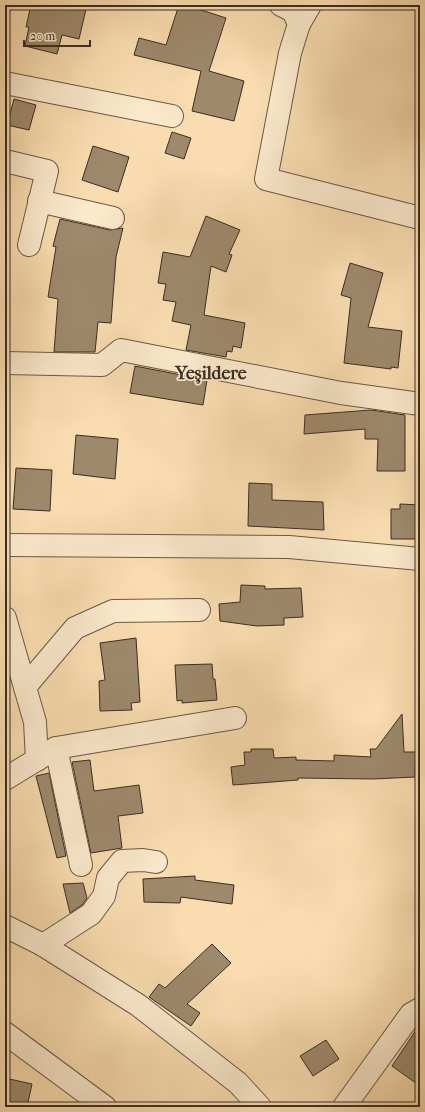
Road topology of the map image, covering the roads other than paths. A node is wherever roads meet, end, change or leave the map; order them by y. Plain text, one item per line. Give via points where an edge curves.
1 (281, 5) edge
2 (310, 5) edge
3 (298, 24) junction
4 (5, 83) edge
5 (172, 116) dead end
6 (5, 161) edge
7 (39, 202) junction
8 (114, 218) dead end
9 (420, 218) edge
10 (29, 245) dead end
11 (5, 363) edge
12 (420, 404) edge
13 (5, 545) edge
14 (420, 559) edge
15 (199, 610) dead end
16 (5, 618) edge
17 (25, 687) junction
18 (235, 718) dead end
19 (56, 748) junction
20 (37, 760) junction
21 (5, 779) edge
22 (156, 862) dead end
23 (81, 865) dead end
24 (5, 926) edge
25 (43, 945) junction
26 (420, 1009) edge
27 (5, 1033) edge
28 (105, 1107) edge
29 (260, 1107) edge
30 (344, 1107) edge

1 - 3 street via 293,11
2 - 3 street
3 - 9 street via 266,179
4 - 5 street
6 - 7 street via 47,171
7 - 8 street
7 - 10 street
11 - 12 street via 102,365 121,350 341,393
13 - 14 street via 289,547
15 - 17 street via 113,611 75,628
16 - 17 street
17 - 20 street via 35,722
18 - 19 street
19 - 20 street
19 - 23 street
20 - 21 street
22 - 25 street via 122,861 108,878 104,896 91,914
24 - 25 street
25 - 29 street via 138,1005 238,1083
26 - 30 street via 411,1014
27 - 28 street

